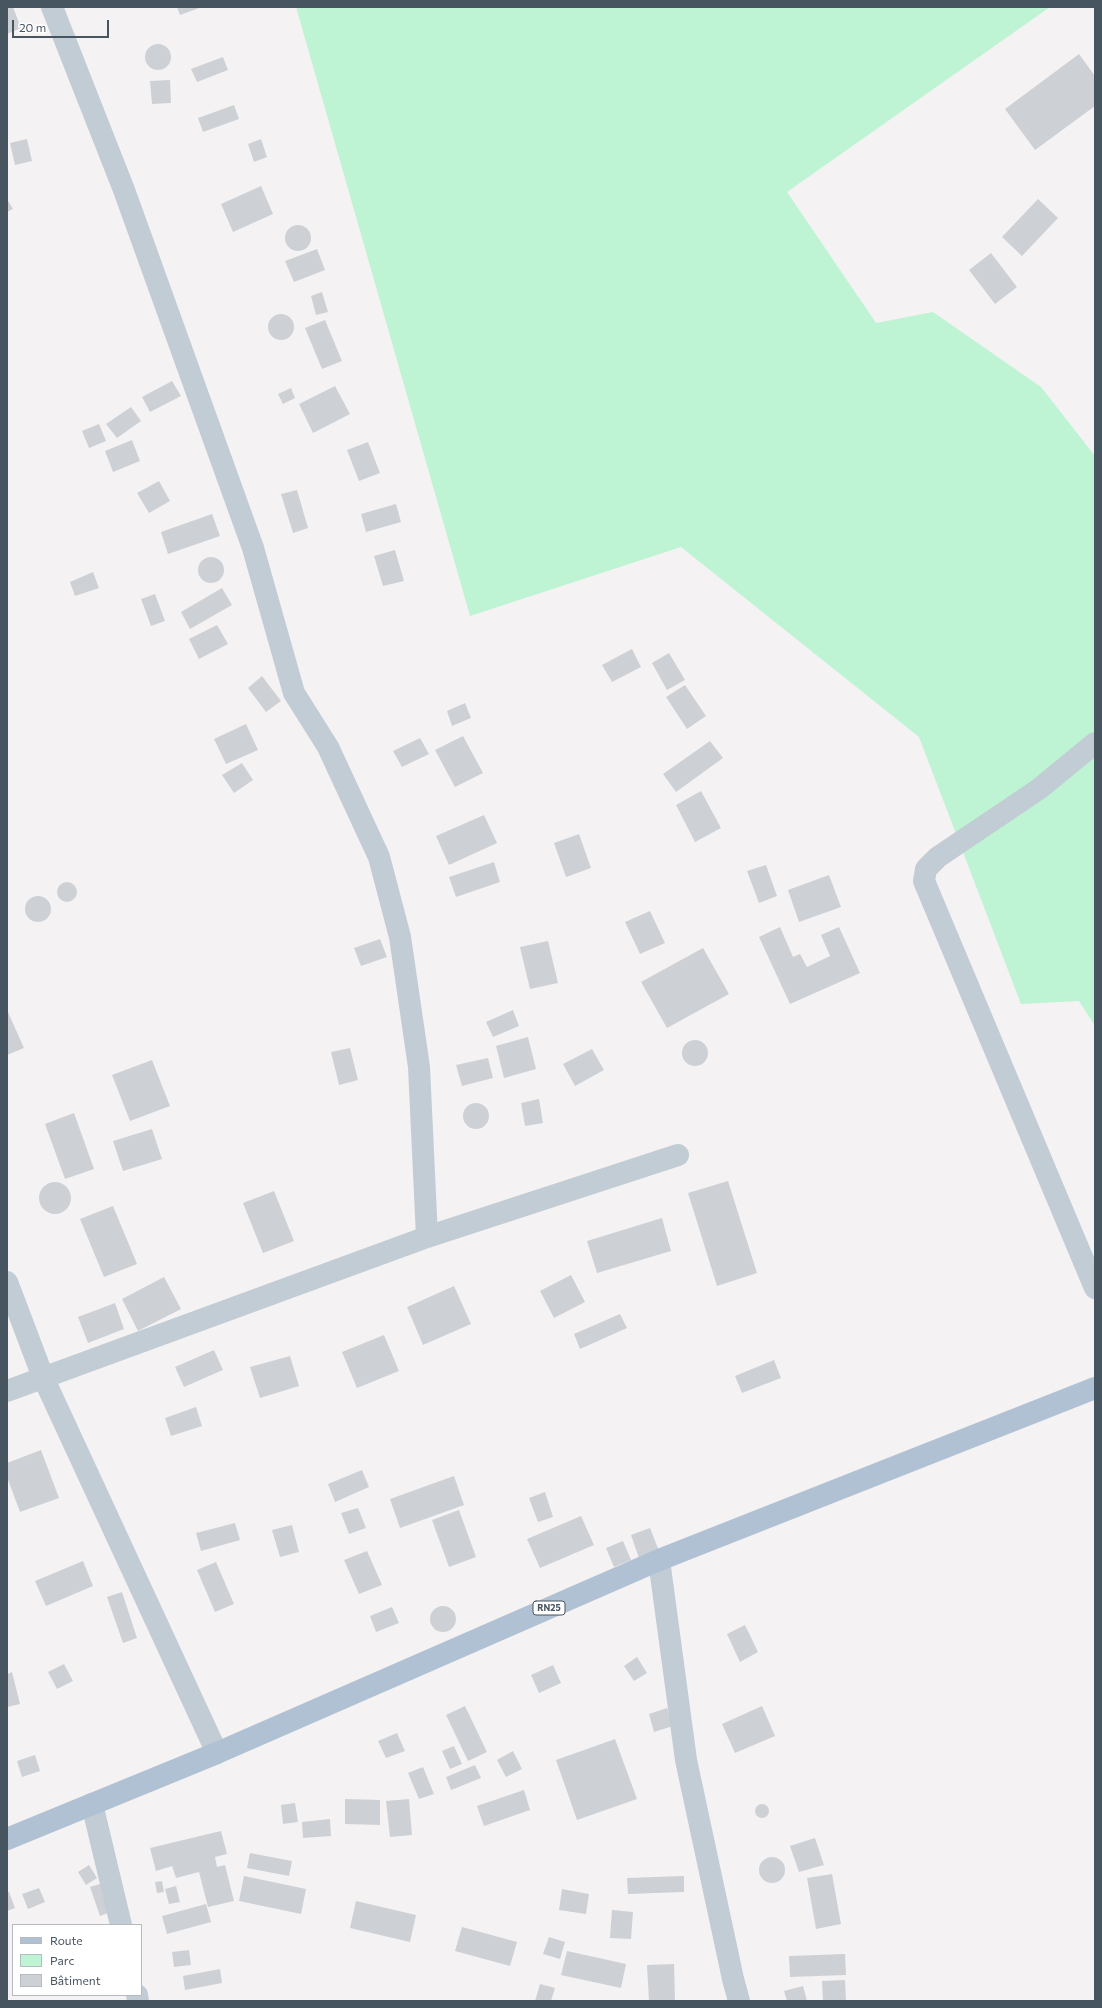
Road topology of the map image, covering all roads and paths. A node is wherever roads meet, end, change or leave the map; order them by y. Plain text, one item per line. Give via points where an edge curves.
1 (52, 7) edge
2 (1095, 743) edge
3 (678, 1155) dead end
4 (427, 1237) junction
5 (7, 1282) edge
6 (1095, 1288) edge
7 (43, 1377) junction
8 (1095, 1388) edge
9 (7, 1391) edge
10 (659, 1560) junction
11 (217, 1753) junction
12 (92, 1804) junction
13 (7, 1839) edge
14 (121, 1924) edge
15 (739, 2001) edge

1 - 4 street via 124,190 253,548 294,693 328,747 379,857 400,937 419,1067
2 - 6 street via 1039,789 938,857 926,869 924,881
3 - 4 street
4 - 7 street
5 - 7 street
7 - 9 street
7 - 11 street
8 - 10 main road, RN25
10 - 11 main road, RN25
10 - 15 street via 686,1760
11 - 12 main road, RN25
12 - 13 main road, RN25
12 - 14 street

